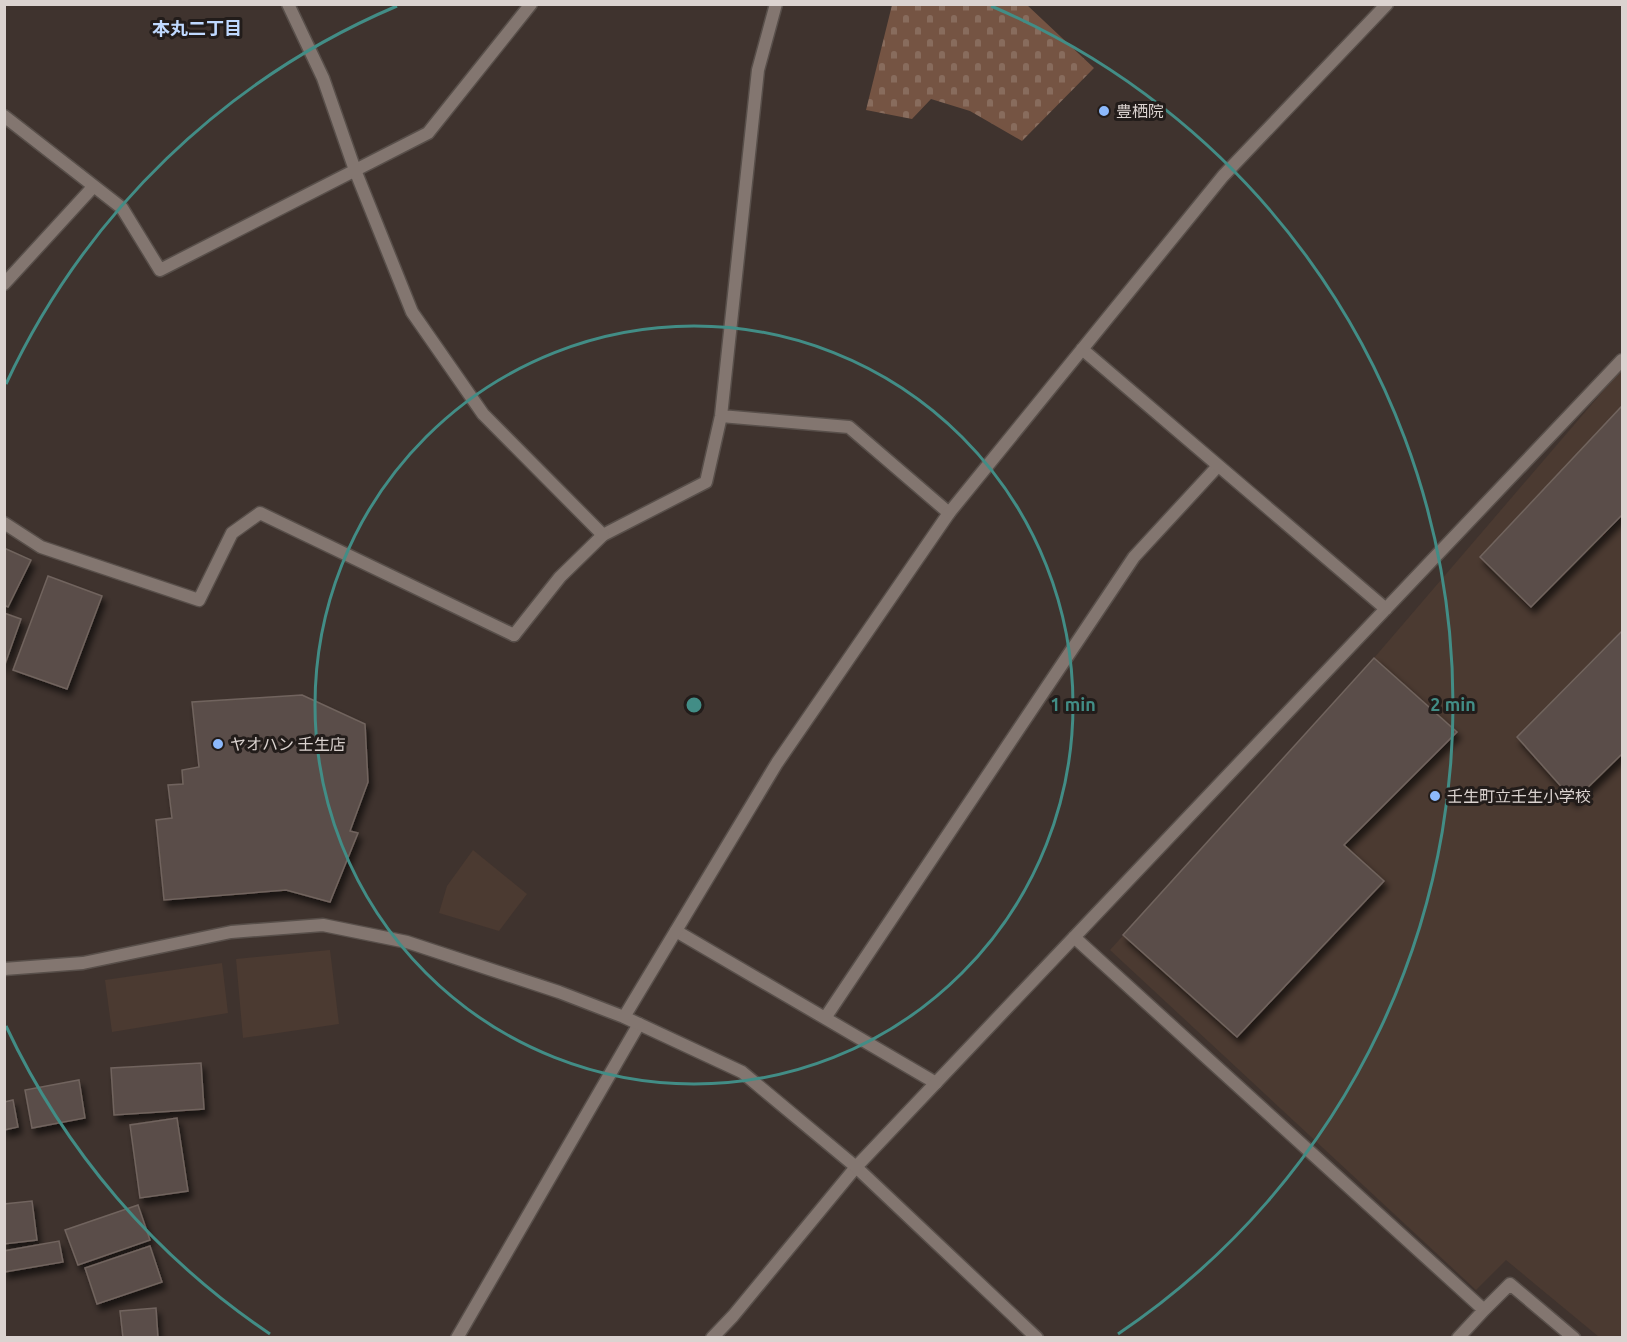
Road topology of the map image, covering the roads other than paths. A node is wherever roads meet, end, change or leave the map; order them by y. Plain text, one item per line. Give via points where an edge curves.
1 (288, 4) edge
2 (531, 4) edge
3 (776, 4) edge
4 (1386, 4) edge
5 (4, 116) edge
6 (356, 170) junction
7 (93, 187) junction
8 (4, 285) edge
9 (1082, 349) junction
10 (1623, 360) edge
11 (721, 416) junction
12 (1218, 466) junction
13 (948, 513) junction
14 (4, 523) edge
15 (603, 535) junction
16 (1386, 609) junction
17 (676, 931) junction
18 (1074, 937) junction
19 (4, 969) edge
20 (624, 1017) junction
21 (825, 1018) junction
22 (639, 1024) junction
23 (936, 1083) junction
24 (855, 1167) junction
25 (1484, 1310) junction
26 (457, 1338) edge
27 (712, 1338) edge
28 (1037, 1338) edge
29 (1458, 1338) edge
30 (1574, 1338) edge

1 - 6 street via 323,78
2 - 6 street via 428,133
3 - 11 street via 759,70
4 - 9 street via 1223,176
5 - 7 street
6 - 7 street via 160,270 122,208
6 - 15 street via 412,312 483,414
7 - 8 street
9 - 12 street
9 - 13 street
10 - 16 street
11 - 13 street via 849,426
11 - 15 street via 706,482
12 - 16 street
12 - 21 street via 1134,557
13 - 17 street via 777,763
14 - 15 street via 41,547 199,600 232,533 260,513 514,635 560,577
16 - 18 street
17 - 20 street
17 - 21 street
18 - 23 street
18 - 25 street
19 - 20 street via 83,963 231,932 323,925 407,942
20 - 22 street
21 - 23 street
22 - 24 street via 742,1072
22 - 26 street
23 - 24 street
24 - 27 street
24 - 28 street
25 - 29 street
25 - 30 street via 1510,1284

